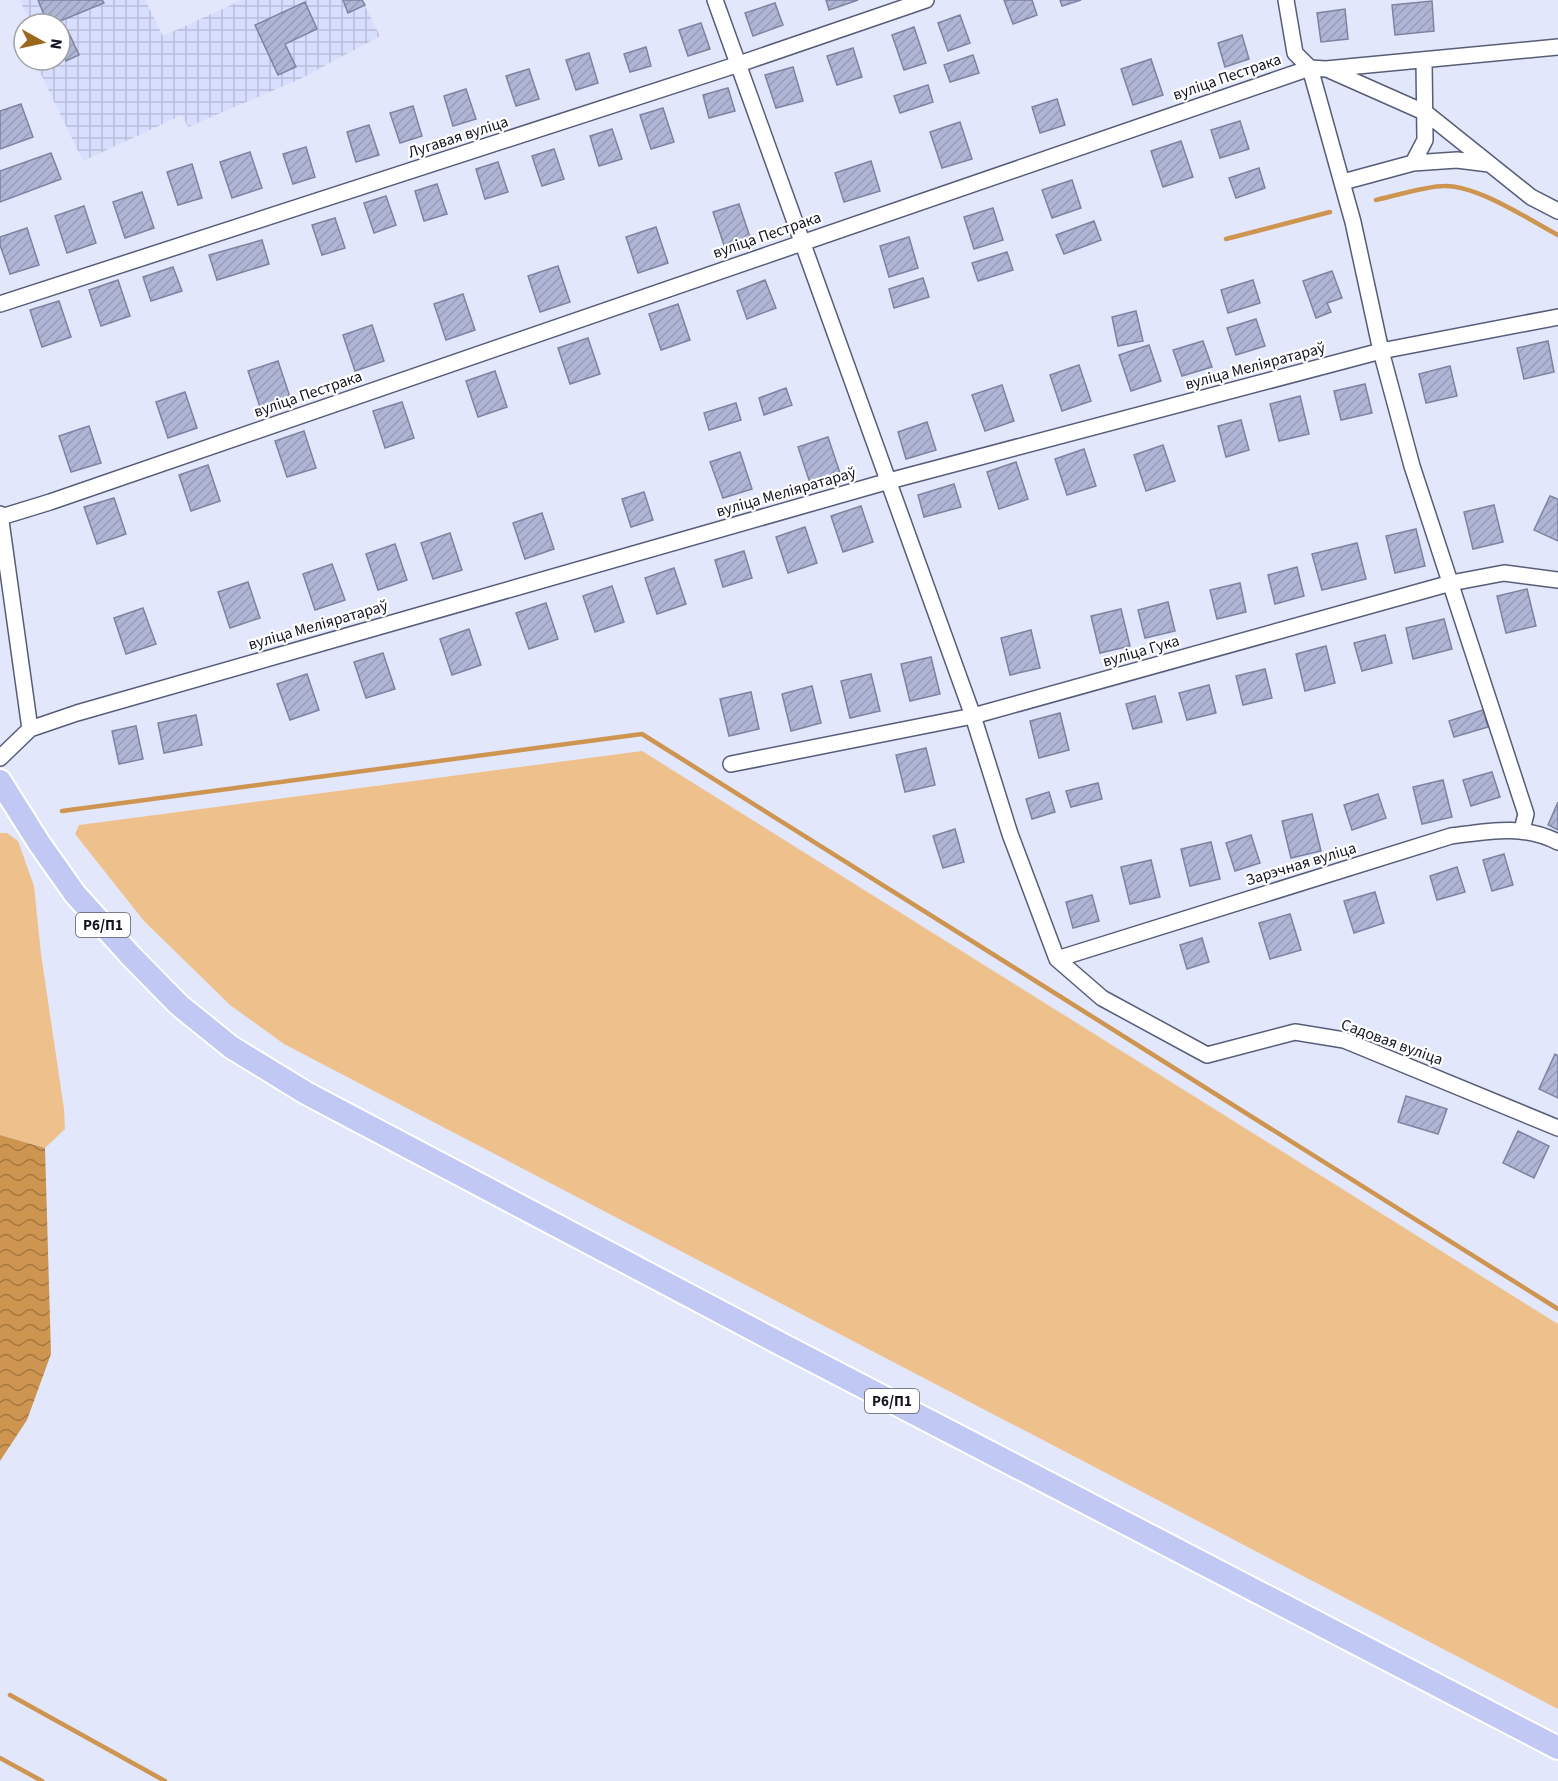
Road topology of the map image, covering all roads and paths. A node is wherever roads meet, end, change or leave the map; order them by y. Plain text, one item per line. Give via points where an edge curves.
1 (715, 0) edge
2 (926, 0) edge
3 (1286, 0) edge
4 (1558, 47) edge
5 (1424, 60) junction
6 (739, 64) junction
7 (1310, 68) junction
8 (1326, 69) junction
9 (1426, 113) junction
10 (1413, 163) junction
11 (1491, 164) junction
12 (1342, 182) junction
13 (1558, 212) edge
14 (802, 242) junction
15 (0, 304) edge
16 (1558, 317) edge
17 (1381, 351) junction
18 (889, 481) junction
19 (0, 516) edge
20 (1558, 580) edge
21 (1451, 583) junction
22 (973, 716) junction
23 (30, 729) junction
24 (0, 758) edge
25 (731, 764) dead end
26 (0, 781) edge
27 (1522, 830) junction
28 (1558, 842) edge
29 (1057, 958) junction
30 (1558, 1128) edge
31 (1558, 1748) edge

1 - 6 street
2 - 6 street, Лугавая вуліца
3 - 7 street via 1295,53
4 - 5 street, вуліца Пестрака
5 - 8 street, вуліца Пестрака
5 - 9 street
6 - 14 street
6 - 15 street, Лугавая вуліца
7 - 8 street, вуліца Пестрака
7 - 12 street
7 - 14 street, вуліца Пестрака
8 - 9 street
9 - 10 street via 1425,140
9 - 11 street
10 - 11 street via 1457,160
10 - 12 street
11 - 13 street via 1531,197
12 - 17 street
14 - 18 street
14 - 19 street, вуліца Пестрака
16 - 17 street, вуліца Меліяратараў
17 - 18 street, вуліца Меліяратараў
17 - 21 street via 1412,466
18 - 22 street
18 - 23 street, вуліца Меліяратараў
19 - 23 street
20 - 21 street, вуліца Гука via 1504,573
21 - 22 street, вуліца Гука
21 - 27 street via 1526,814
22 - 25 street, вуліца Гука
22 - 29 street via 1010,834
23 - 24 street
26 - 31 main road, Р6/П1 via 75,894 179,1005 231,1047 317,1098 781,1344
27 - 28 street, Зарэчная вуліца
27 - 29 street, Зарэчная вуліца via 1451,836
29 - 30 street, Садовая вуліца via 1102,998 1207,1055 1295,1032 1344,1041

